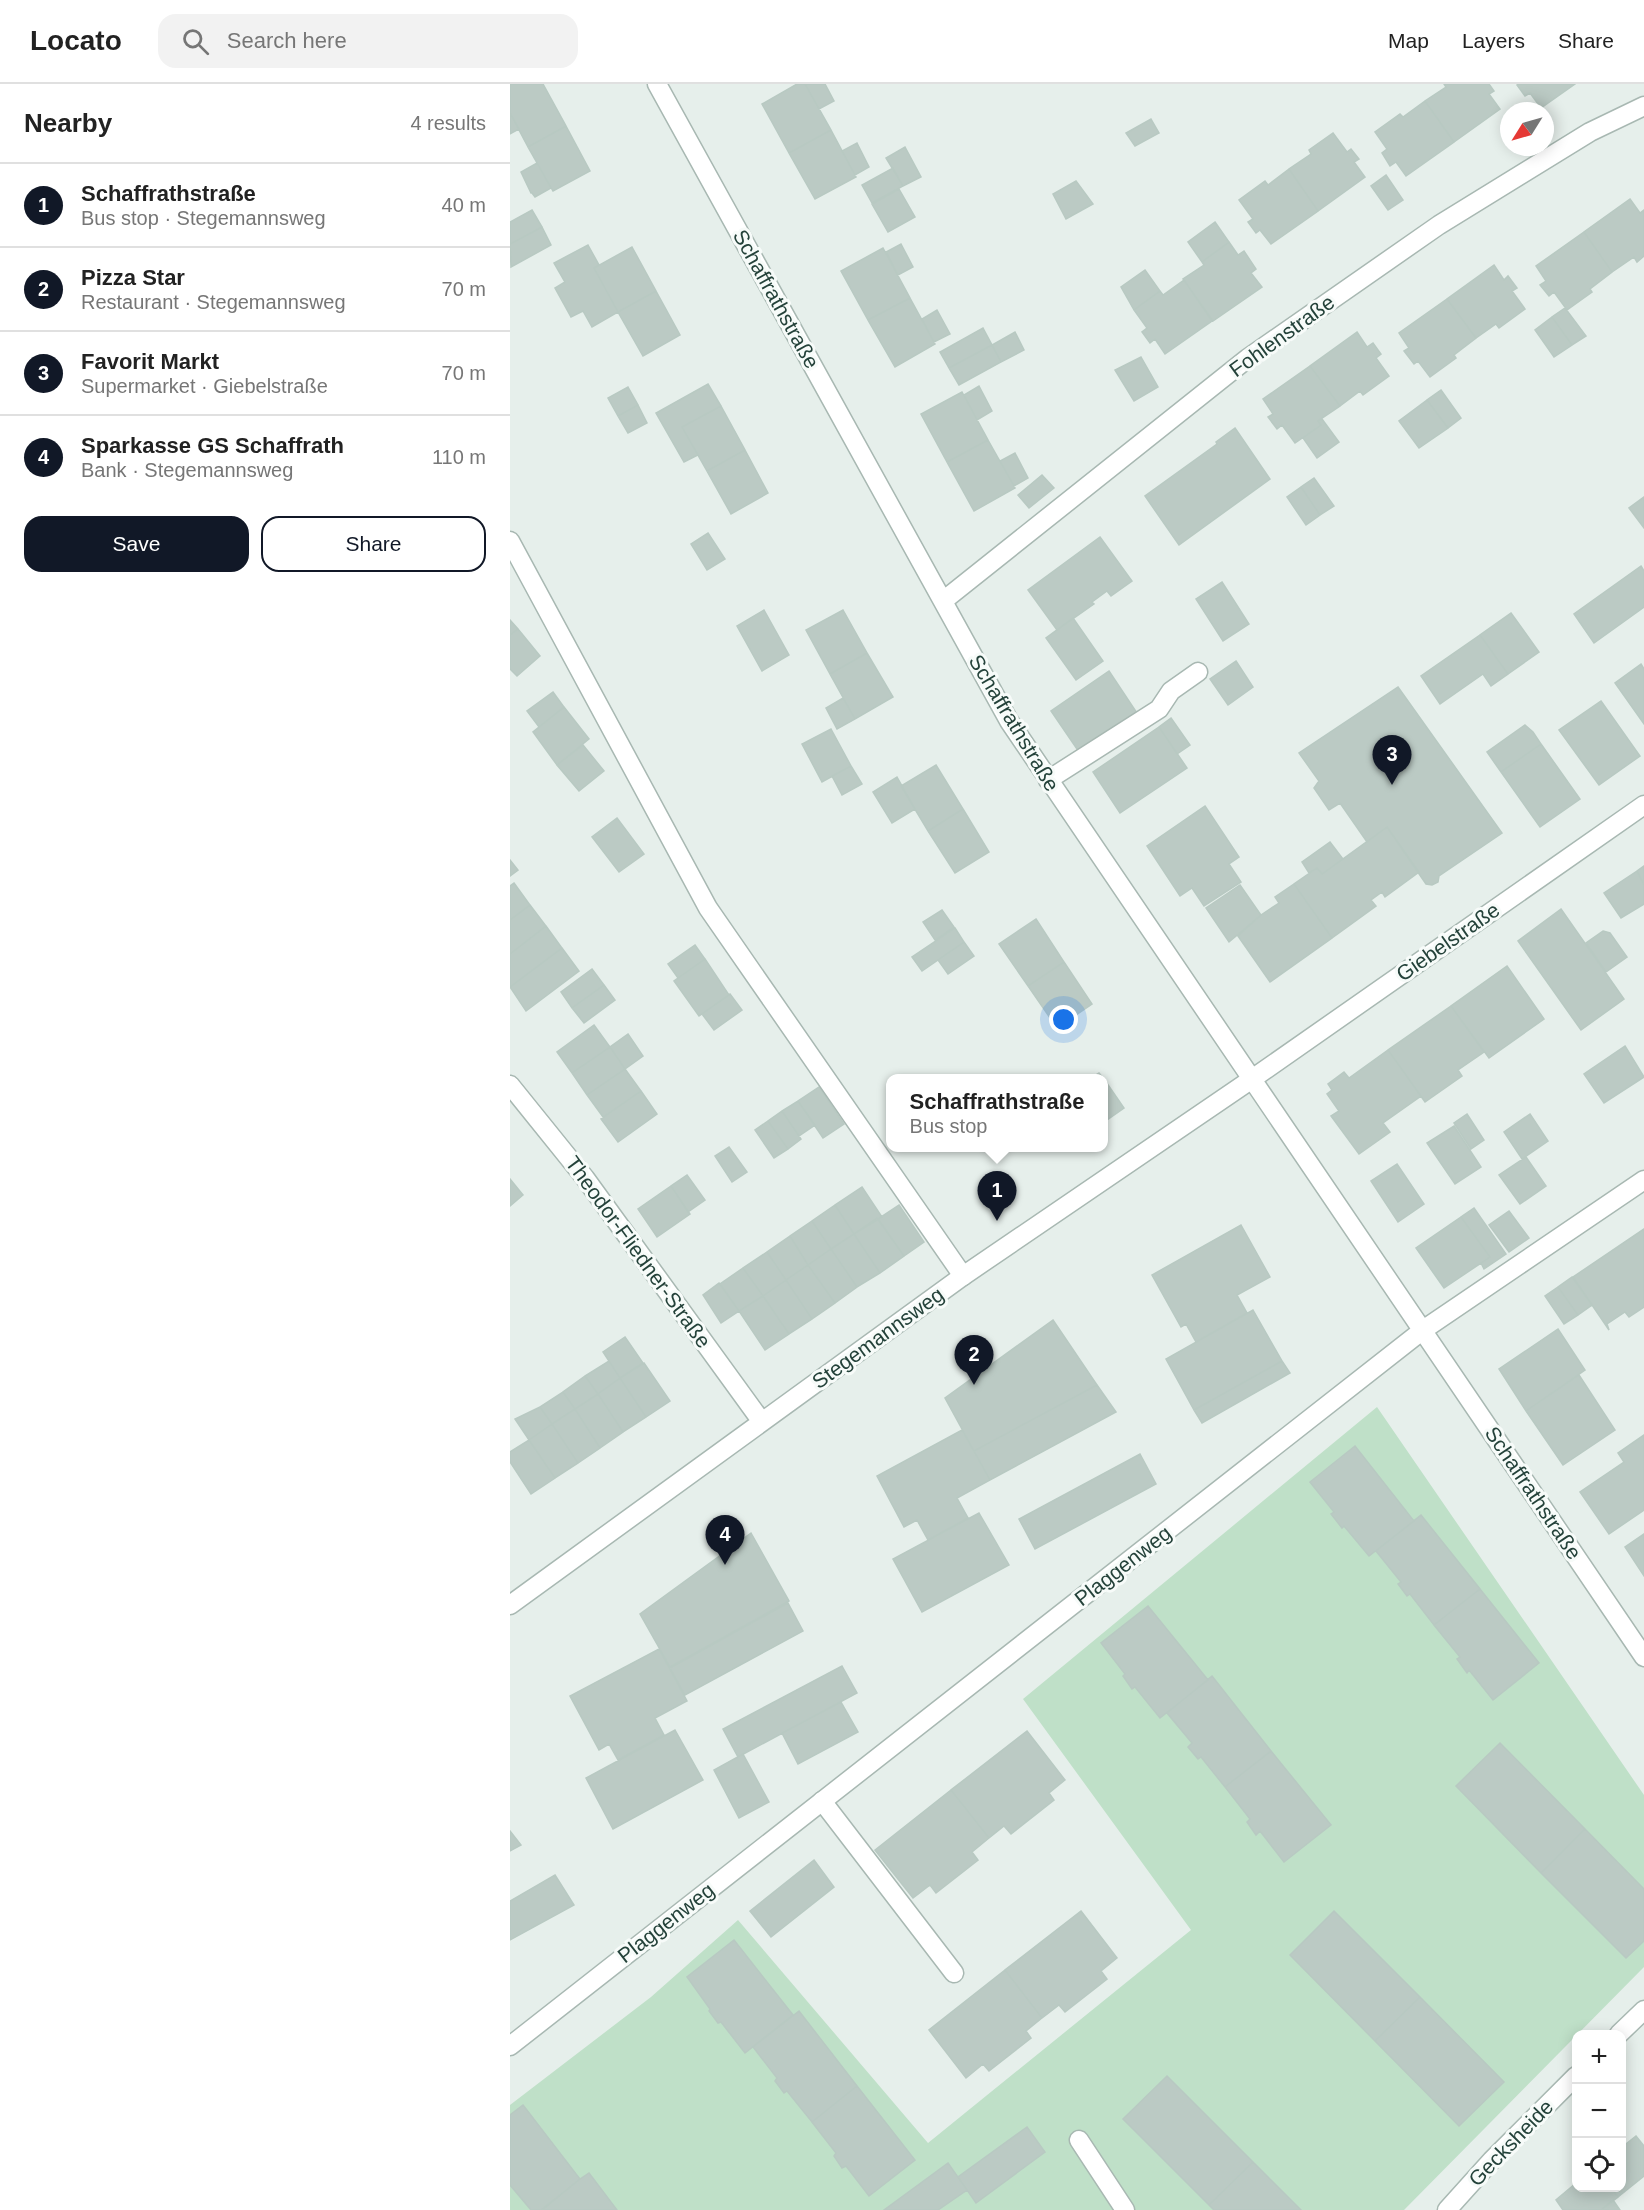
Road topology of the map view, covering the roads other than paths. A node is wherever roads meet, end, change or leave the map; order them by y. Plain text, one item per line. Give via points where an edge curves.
1 (657, 84) edge
2 (1644, 106) edge
3 (510, 541) edge
4 (943, 601) junction
5 (1198, 672) dead end
6 (1048, 780) junction
7 (1644, 805) edge
8 (1252, 1079) junction
9 (510, 1085) edge
10 (1644, 1180) edge
11 (963, 1276) junction
12 (1423, 1330) junction
13 (762, 1422) junction
14 (510, 1605) edge
15 (1644, 1657) edge
16 (822, 1801) junction
17 (954, 1972) dead end
18 (1644, 2010) edge
19 (1623, 2030) edge
20 (510, 2046) edge
21 (1572, 2080) edge
22 (1079, 2140) dead end
23 (1125, 2210) edge
24 (1447, 2210) edge

1 - 4 street, Schaffrathstraße
2 - 4 street, Fohlenstraße via 1590,132 1439,225 1257,352
3 - 11 street via 708,908
4 - 6 street, Schaffrathstraße via 1009,721
5 - 6 street via 1171,691 1159,709
6 - 8 street, Schaffrathstraße
7 - 8 street, Giebelstraße
8 - 11 street, Stegemannsweg
8 - 12 street, Schaffrathstraße
9 - 13 street, Theodor-Fliedner-Straße via 585,1178
10 - 12 street
11 - 13 street, Stegemannsweg
12 - 15 street, Schaffrathstraße
12 - 16 street, Plaggenweg
13 - 14 street, Stegemannsweg
16 - 17 street
16 - 20 street, Plaggenweg
18 - 19 street
21 - 24 street, Gecksheide
22 - 23 street

